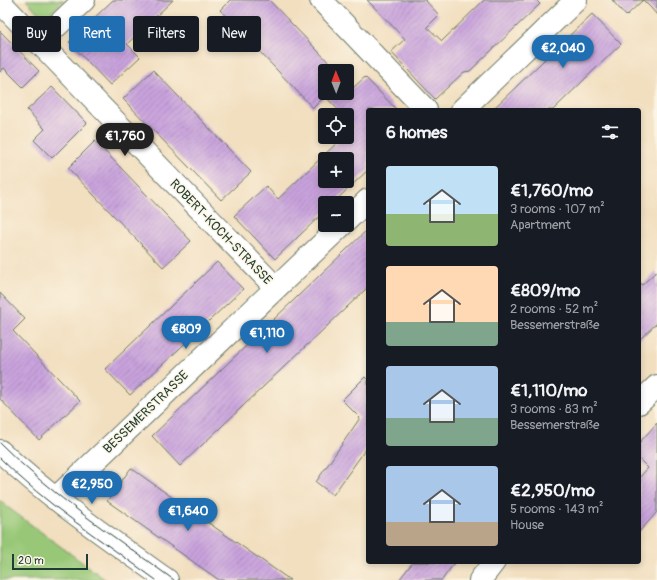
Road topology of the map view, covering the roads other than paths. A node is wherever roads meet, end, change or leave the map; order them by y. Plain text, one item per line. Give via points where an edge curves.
1 (84, 0) edge
2 (320, 0) edge
3 (576, 0) edge
4 (0, 2) edge
5 (13, 16) edge
6 (61, 22) edge
7 (48, 52) edge
8 (424, 108) edge
9 (464, 108) edge
10 (366, 202) edge
11 (354, 213) edge
12 (335, 232) edge
13 (276, 288) junction
14 (657, 386) edge
15 (641, 401) edge
16 (0, 451) edge
17 (55, 499) junction
18 (492, 564) edge
19 (167, 580) edge
20 (480, 580) edge

1 - 6 street
2 - 8 street
3 - 9 street
4 - 5 street, ROBERT-KOCH-STRASSE
7 - 13 street, ROBERT-KOCH-STRASSE
10 - 11 street
12 - 13 street, BESSEMERSTRASSE
13 - 17 street, BESSEMERSTRASSE
14 - 15 street
16 - 17 street
17 - 19 street
18 - 20 street

